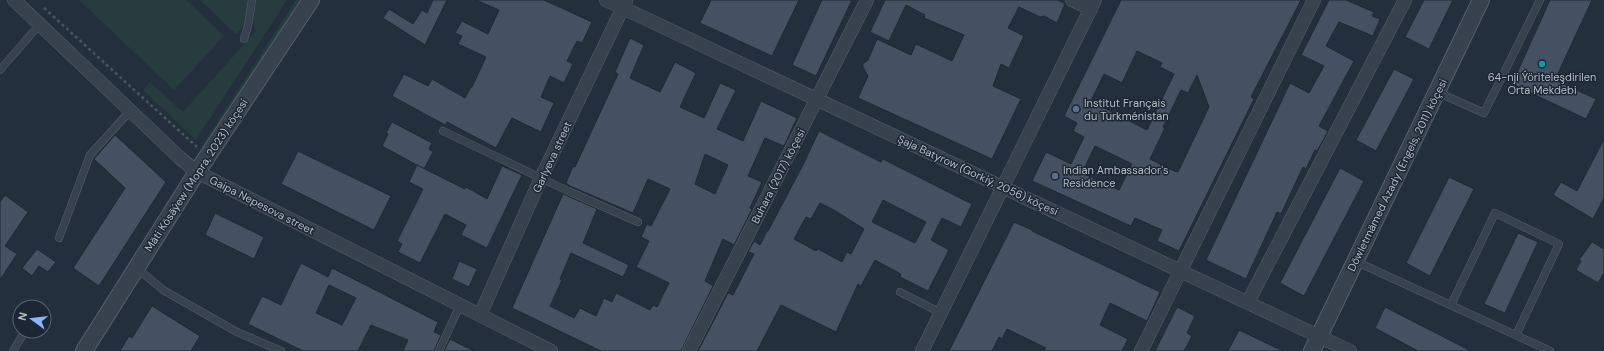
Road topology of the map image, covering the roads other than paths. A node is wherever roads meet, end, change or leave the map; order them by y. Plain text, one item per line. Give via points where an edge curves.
1 (14, 0) edge
2 (252, 0) edge
3 (311, 0) edge
4 (606, 0) edge
5 (867, 0) edge
6 (1072, 0) edge
7 (1314, 0) edge
8 (1405, 0) edge
9 (1481, 0) edge
10 (1540, 0) edge
11 (624, 4) edge
12 (1093, 4) edge
13 (40, 24) junction
14 (244, 39) dead end
15 (0, 70) edge
16 (1437, 92) junction
17 (817, 99) junction
18 (131, 110) junction
19 (443, 131) dead end
20 (197, 172) junction
21 (541, 178) junction
22 (1003, 187) junction
23 (638, 222) dead end
24 (59, 238) dead end
25 (1355, 261) junction
26 (136, 267) junction
27 (1181, 270) junction
28 (900, 292) dead end
29 (1248, 302) junction
30 (460, 305) junction
31 (1451, 305) junction
32 (941, 313) junction
33 (480, 315) junction
34 (1516, 335) junction
35 (1320, 336) junction
36 (20, 339) edge
37 (13, 351) edge
38 (84, 351) edge
39 (281, 351) edge
40 (439, 351) edge
41 (551, 351) edge
42 (689, 351) edge
43 (922, 351) edge
44 (1141, 351) edge
45 (1312, 351) edge
46 (1350, 351) edge
47 (1550, 351) edge

1 - 13 street, Gaipa Nepesova street
2 - 14 lane
3 - 20 street, Mäti Kösäýew (Mopra, 2023) köçesi
4 - 11 street, Şaja Batyrow (Gorkiý, 2056) köçesi
5 - 17 street, Buhara (2017) köçesi
6 - 12 street
7 - 27 street
8 - 29 street
9 - 16 street, Döwletmämed Azady (Engels, 2011) köçesi
10 - 16 lane via 1484,113
11 - 17 street, Şaja Batyrow (Gorkiý, 2056) köçesi
11 - 21 street, Garlyeva street
12 - 22 street
13 - 15 lane
13 - 18 street, Gaipa Nepesova street
16 - 25 street, Döwletmämed Azady (Engels, 2011) köçesi
17 - 22 street, Şaja Batyrow (Gorkiý, 2056) köçesi
17 - 42 street, Buhara (2017) köçesi
18 - 20 street, Gaipa Nepesova street
18 - 24 lane via 90,155
19 - 21 lane
20 - 26 street, Mäti Kösäýew (Mopra, 2023) köçesi
20 - 30 street, Gaipa Nepesova street
21 - 23 lane
21 - 33 street, Garlyeva street
22 - 27 street, Şaja Batyrow (Gorkiý, 2056) köçesi
22 - 32 street
25 - 31 lane
25 - 35 street, Döwletmämed Azady (Engels, 2011) köçesi
26 - 38 street, Mäti Kösäýew (Mopra, 2023) köçesi
26 - 39 lane via 163,290 237,332
27 - 29 street, Şaja Batyrow (Gorkiý, 2056) köçesi
27 - 44 street
28 - 32 lane
29 - 35 street, Şaja Batyrow (Gorkiý, 2056) köçesi
30 - 33 street, Gaipa Nepesova street
30 - 40 lane
31 - 34 lane
31 - 34 lane via 1495,213 1559,244
32 - 43 street
33 - 41 street, Gaipa Nepesova street
34 - 47 lane
35 - 45 street, Döwletmämed Azady (Engels, 2011) köçesi
35 - 46 street, Şaja Batyrow (Gorkiý, 2056) köçesi
36 - 37 lane

